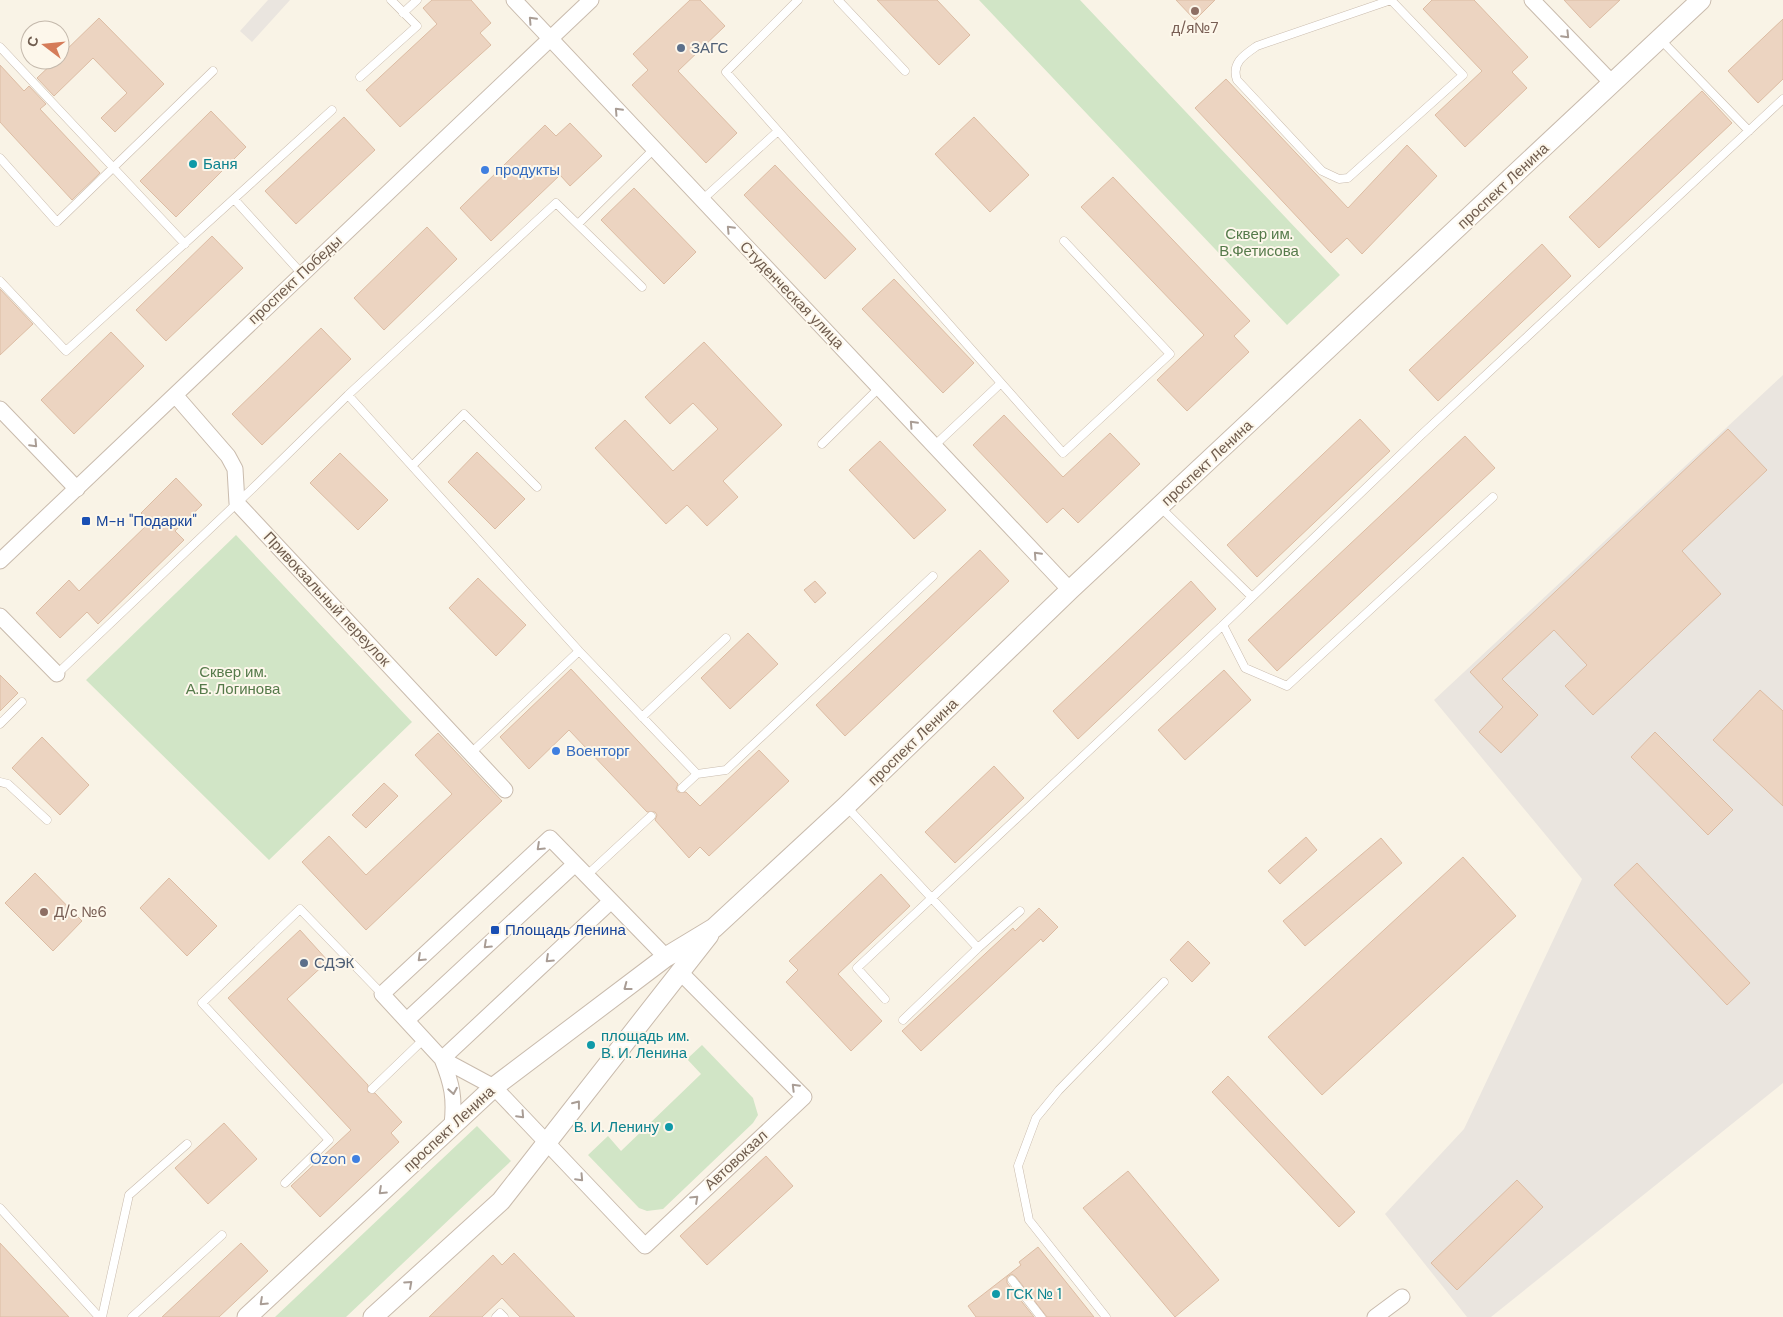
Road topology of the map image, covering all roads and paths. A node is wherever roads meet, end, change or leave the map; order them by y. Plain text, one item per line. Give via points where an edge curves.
1 (392, 0) edge
2 (417, 0) edge
3 (514, 0) edge
4 (591, 0) edge
5 (798, 0) edge
6 (838, 0) edge
7 (1391, 0) edge
8 (1532, 0) edge
9 (1701, 0) edge
10 (403, 13) junction
11 (550, 39) junction
12 (1660, 39) junction
13 (0, 47) edge
14 (213, 71) dead end
15 (906, 71) dead end
16 (360, 77) dead end
17 (1612, 83) junction
18 (1783, 99) edge
19 (332, 110) dead end
20 (778, 131) junction
21 (1749, 131) junction
22 (654, 149) junction
23 (0, 158) edge
24 (114, 168) junction
25 (234, 199) junction
26 (702, 200) junction
27 (578, 224) junction
28 (1064, 241) dead end
29 (185, 244) junction
30 (302, 274) junction
31 (0, 281) edge
32 (642, 287) dead end
33 (1001, 383) junction
34 (880, 387) junction
35 (175, 394) junction
36 (348, 395) junction
37 (0, 409) edge
38 (822, 444) dead end
39 (934, 446) junction
40 (413, 465) junction
41 (537, 487) dead end
42 (76, 489) junction
43 (1494, 496) dead end
44 (237, 503) junction
45 (1160, 507) junction
46 (0, 561) edge
47 (933, 576) dead end
48 (1070, 590) junction
49 (1252, 597) junction
50 (0, 616) edge
51 (1224, 625) junction
52 (726, 638) dead end
53 (579, 651) junction
54 (56, 674) joint
55 (22, 702) dead end
56 (642, 717) junction
57 (0, 724) edge
58 (470, 754) junction
59 (696, 774) junction
60 (0, 782) edge
61 (682, 788) dead end
62 (505, 790) dead end
63 (846, 806) junction
64 (651, 816) dead end
65 (47, 820) dead end
66 (575, 864) junction
67 (586, 876) junction
68 (932, 899) junction
69 (610, 902) junction
70 (1020, 910) dead end
71 (714, 928) junction
72 (978, 948) junction
73 (666, 957) junction
74 (681, 973) junction
75 (1164, 982) dead end
76 (382, 994) junction
77 (885, 999) dead end
78 (406, 1020) junction
79 (902, 1020) dead end
80 (424, 1039) junction
81 (442, 1059) junction
82 (494, 1087) junction
83 (372, 1089) dead end
84 (452, 1125) junction
85 (547, 1143) junction
86 (187, 1144) dead end
87 (285, 1183) dead end
88 (0, 1208) edge
89 (222, 1235) dead end
90 (1012, 1280) dead end
91 (1402, 1297) dead end
92 (101, 1317) edge
93 (132, 1317) edge
94 (247, 1317) edge
95 (373, 1317) edge
96 (496, 1317) edge
97 (504, 1317) edge
98 (1041, 1317) edge
99 (1106, 1317) edge
100 (1375, 1317) edge

1 - 10 lane
2 - 10 lane
11 -> 3 street, Студенческая улица
4 - 11 street, проспект Победы
5 - 20 lane via 726,72
6 - 15 lane
7 - 7 lane via 1463,75 1348,178 1339,179 1322,171 1237,80 1237,63 1257,46
8 -> 17 street
9 - 12 street, проспект Ленина
10 - 16 lane via 417,26
22 -> 11 street, Студенческая улица
11 - 30 street, проспект Победы
12 - 17 street, проспект Ленина
12 - 21 lane
13 - 24 lane
14 - 24 lane
17 - 45 street, проспект Ленина
18 - 21 lane
19 - 25 lane
20 - 26 lane
20 - 33 lane
21 - 49 lane
22 - 26 street, Студенческая улица
22 - 27 lane
23 - 24 lane via 57,222
24 - 29 lane
25 - 29 lane
25 - 30 lane
34 -> 26 street, Студенческая улица
27 - 32 lane
27 - 36 lane via 556,203
28 - 33 lane via 1170,354 1063,453
29 - 31 lane via 66,351
30 - 35 street, проспект Победы
33 - 39 lane
34 - 38 lane
39 -> 34 street, Студенческая улица
35 - 42 street, проспект Победы
35 - 44 street via 228,456 235,469
36 - 40 lane
36 - 44 lane
37 -> 42 street
48 -> 39 street, Студенческая улица
40 - 41 lane via 464,414
40 - 53 lane
42 - 46 street, проспект Победы
43 - 51 lane via 1288,686 1246,668
44 - 54 lane
44 - 58 street, Привокзальный переулок
45 - 48 street, проспект Ленина
45 - 49 lane
47 - 59 lane via 726,770
48 - 63 street, проспект Ленина
49 - 51 lane
50 - 54 street
51 - 68 lane
52 - 56 lane
53 - 56 lane
53 - 58 lane
55 - 57 lane
56 - 59 lane
58 - 62 street, Привокзальный переулок
59 - 61 lane
60 - 65 lane via 8,784
63 - 68 lane
63 - 71 street, проспект Ленина
64 - 67 lane
66 - 67 street
66 -> 76 street via 550,838
66 -> 78 street
67 - 69 street
68 - 72 lane
68 - 77 lane via 856,968
69 - 73 street
69 -> 81 street
70 - 72 lane
71 - 73 street, проспект Ленина
71 - 74 street, проспект Ленина
72 - 79 lane
73 - 74 street
73 -> 82 street, проспект Ленина
85 -> 74 street, проспект Ленина
85 -> 74 street, Автовокзал via 644,1246 804,1097
75 - 99 lane via 1036,1118 1018,1166 1030,1220
76 - 78 street
76 - 87 lane via 300,910 202,1003 329,1140
78 - 80 street
80 - 81 street
80 - 83 lane
81 - 82 street
81 -> 84 street via 455,1102
82 - 84 street, проспект Ленина
82 -> 85 street
84 -> 94 street, проспект Ленина
95 -> 85 street, проспект Ленина via 501,1200
86 - 92 lane via 129,1195
88 - 92 lane
89 - 93 lane
90 - 98 lane
91 - 100 street
96 - 97 lane via 500,1313

